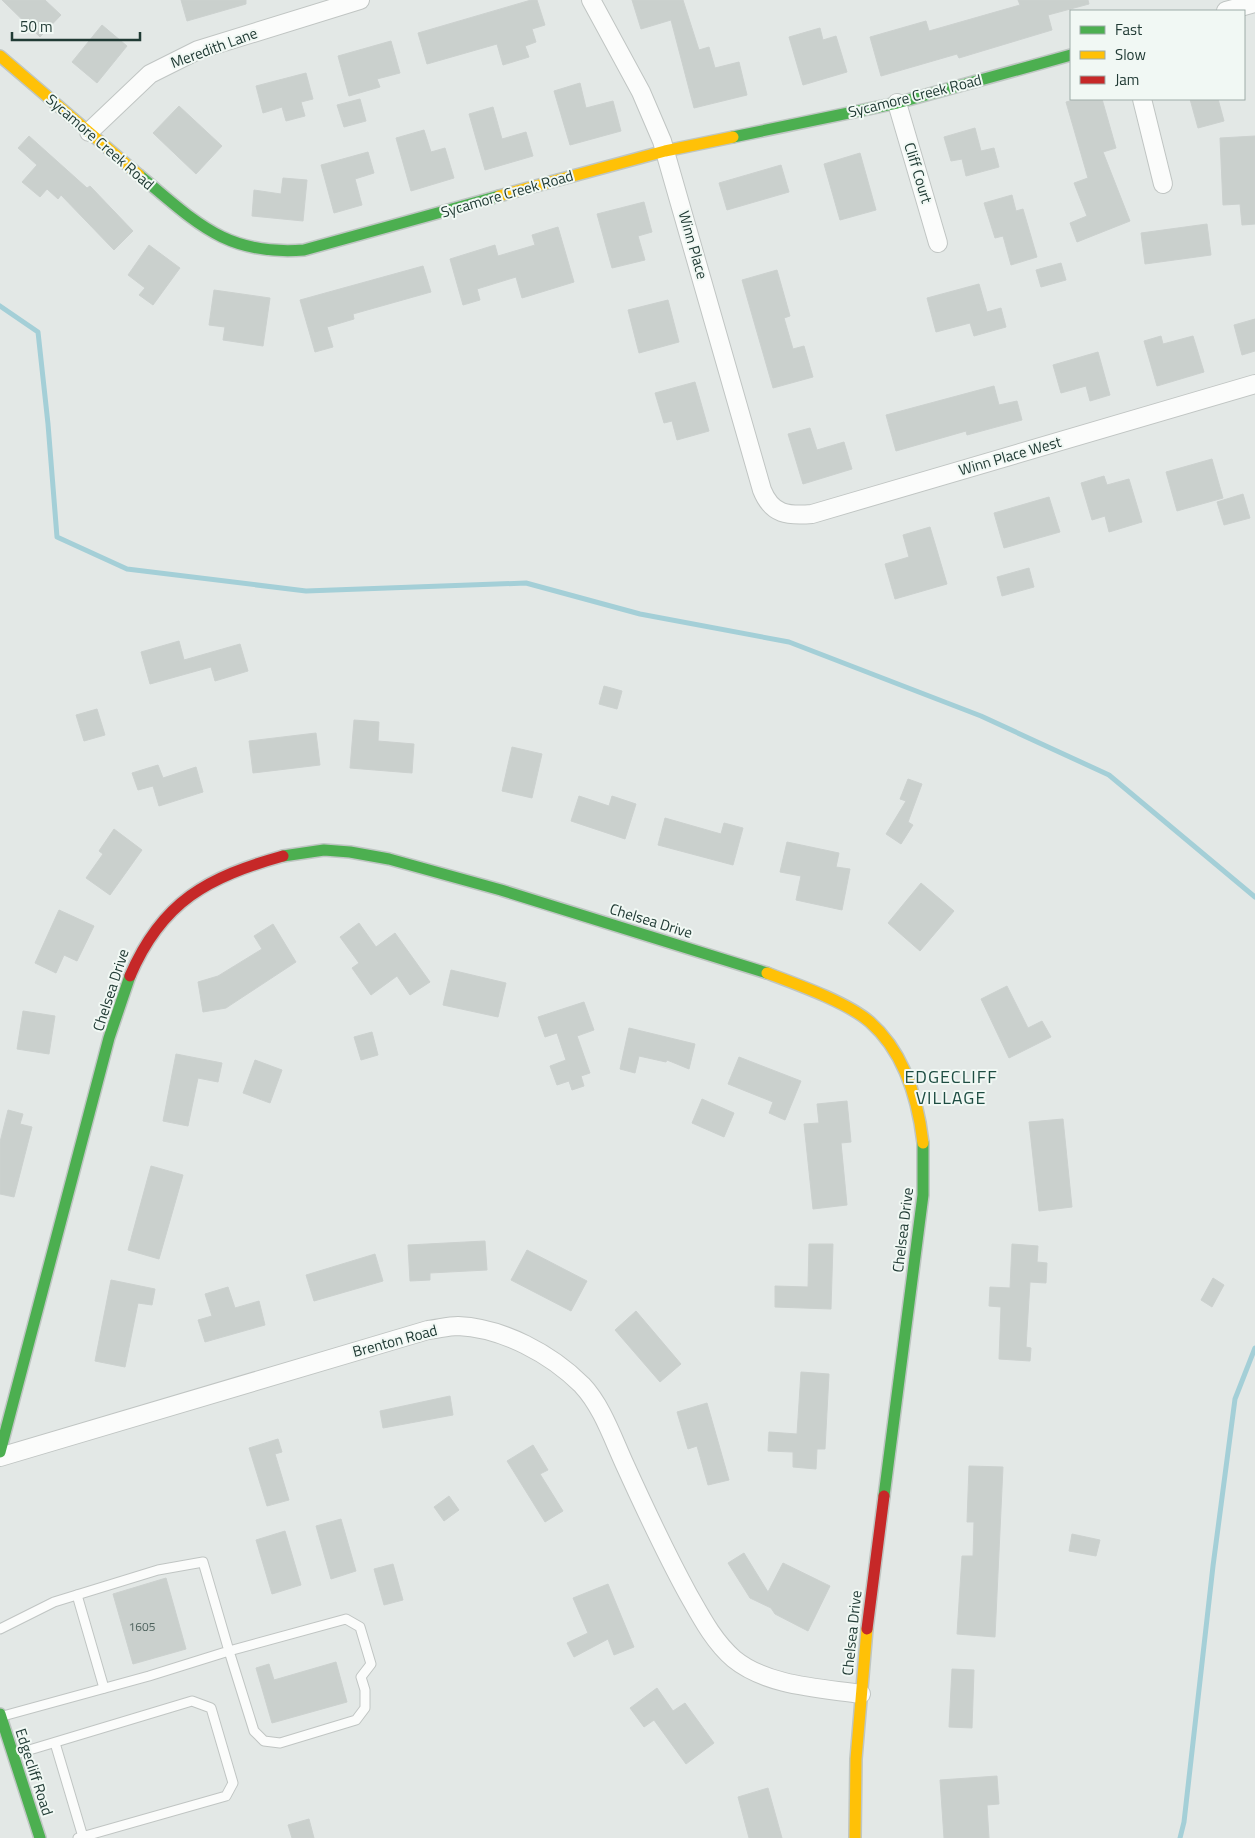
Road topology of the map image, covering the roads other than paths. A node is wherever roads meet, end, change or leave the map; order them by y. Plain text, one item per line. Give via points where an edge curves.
1 (360, 0) edge
2 (590, 0) edge
3 (1255, 3) edge
4 (1230, 10) edge
5 (1070, 55) edge
6 (0, 56) edge
7 (1142, 100) edge
8 (897, 103) junction
9 (89, 132) junction
10 (665, 152) junction
11 (1163, 184) dead end
12 (938, 243) dead end
13 (1255, 384) edge
14 (767, 502) joint
15 (0, 1452) edge
16 (0, 1457) edge
17 (77, 1595) junction
18 (0, 1629) edge
19 (229, 1651) junction
20 (104, 1688) junction
21 (861, 1694) junction
22 (0, 1715) edge
23 (55, 1742) junction
24 (13, 1755) junction
25 (80, 1837) edge
26 (40, 1838) edge
27 (855, 1838) edge

1 - 9 street, Meredith Lane via 198,50 173,61 150,74
2 - 10 street, Winn Place via 641,92
3 - 4 street
5 - 8 street, Sycamore Creek Road
6 - 9 street, Sycamore Creek Road
7 - 11 street
8 - 10 street, Sycamore Creek Road
8 - 12 street, Cliff Court
9 - 10 street, Sycamore Creek Road via 200,226 230,241 276,252 304,250 360,236 513,191
10 - 14 street, Winn Place
13 - 14 street, Winn Place West via 812,514 782,514
15 - 21 street, Chelsea Drive via 122,998 137,955 149,935 168,913 205,886 230,873 275,858 322,850 372,855 474,882 757,970 823,996 875,1026 895,1052 911,1090 923,1134 925,1162
16 - 21 street, Brenton Road via 428,1330 458,1326 478,1329 519,1341 549,1357 583,1386 604,1420 665,1553 701,1617 735,1660 773,1678
17 - 18 lane via 54,1602
17 - 19 lane via 158,1570 203,1562
17 - 20 lane
19 - 19 lane via 254,1731 264,1742 280,1744 356,1720 364,1708 362,1677 371,1664 360,1627 346,1618
19 - 20 lane
20 - 22 lane
21 - 27 street, Chelsea Drive via 854,1785
22 - 24 street, Edgecliff Road
23 - 24 lane
23 - 25 lane
23 - 25 lane via 192,1701 210,1708 232,1783 226,1796
24 - 26 street, Edgecliff Road

